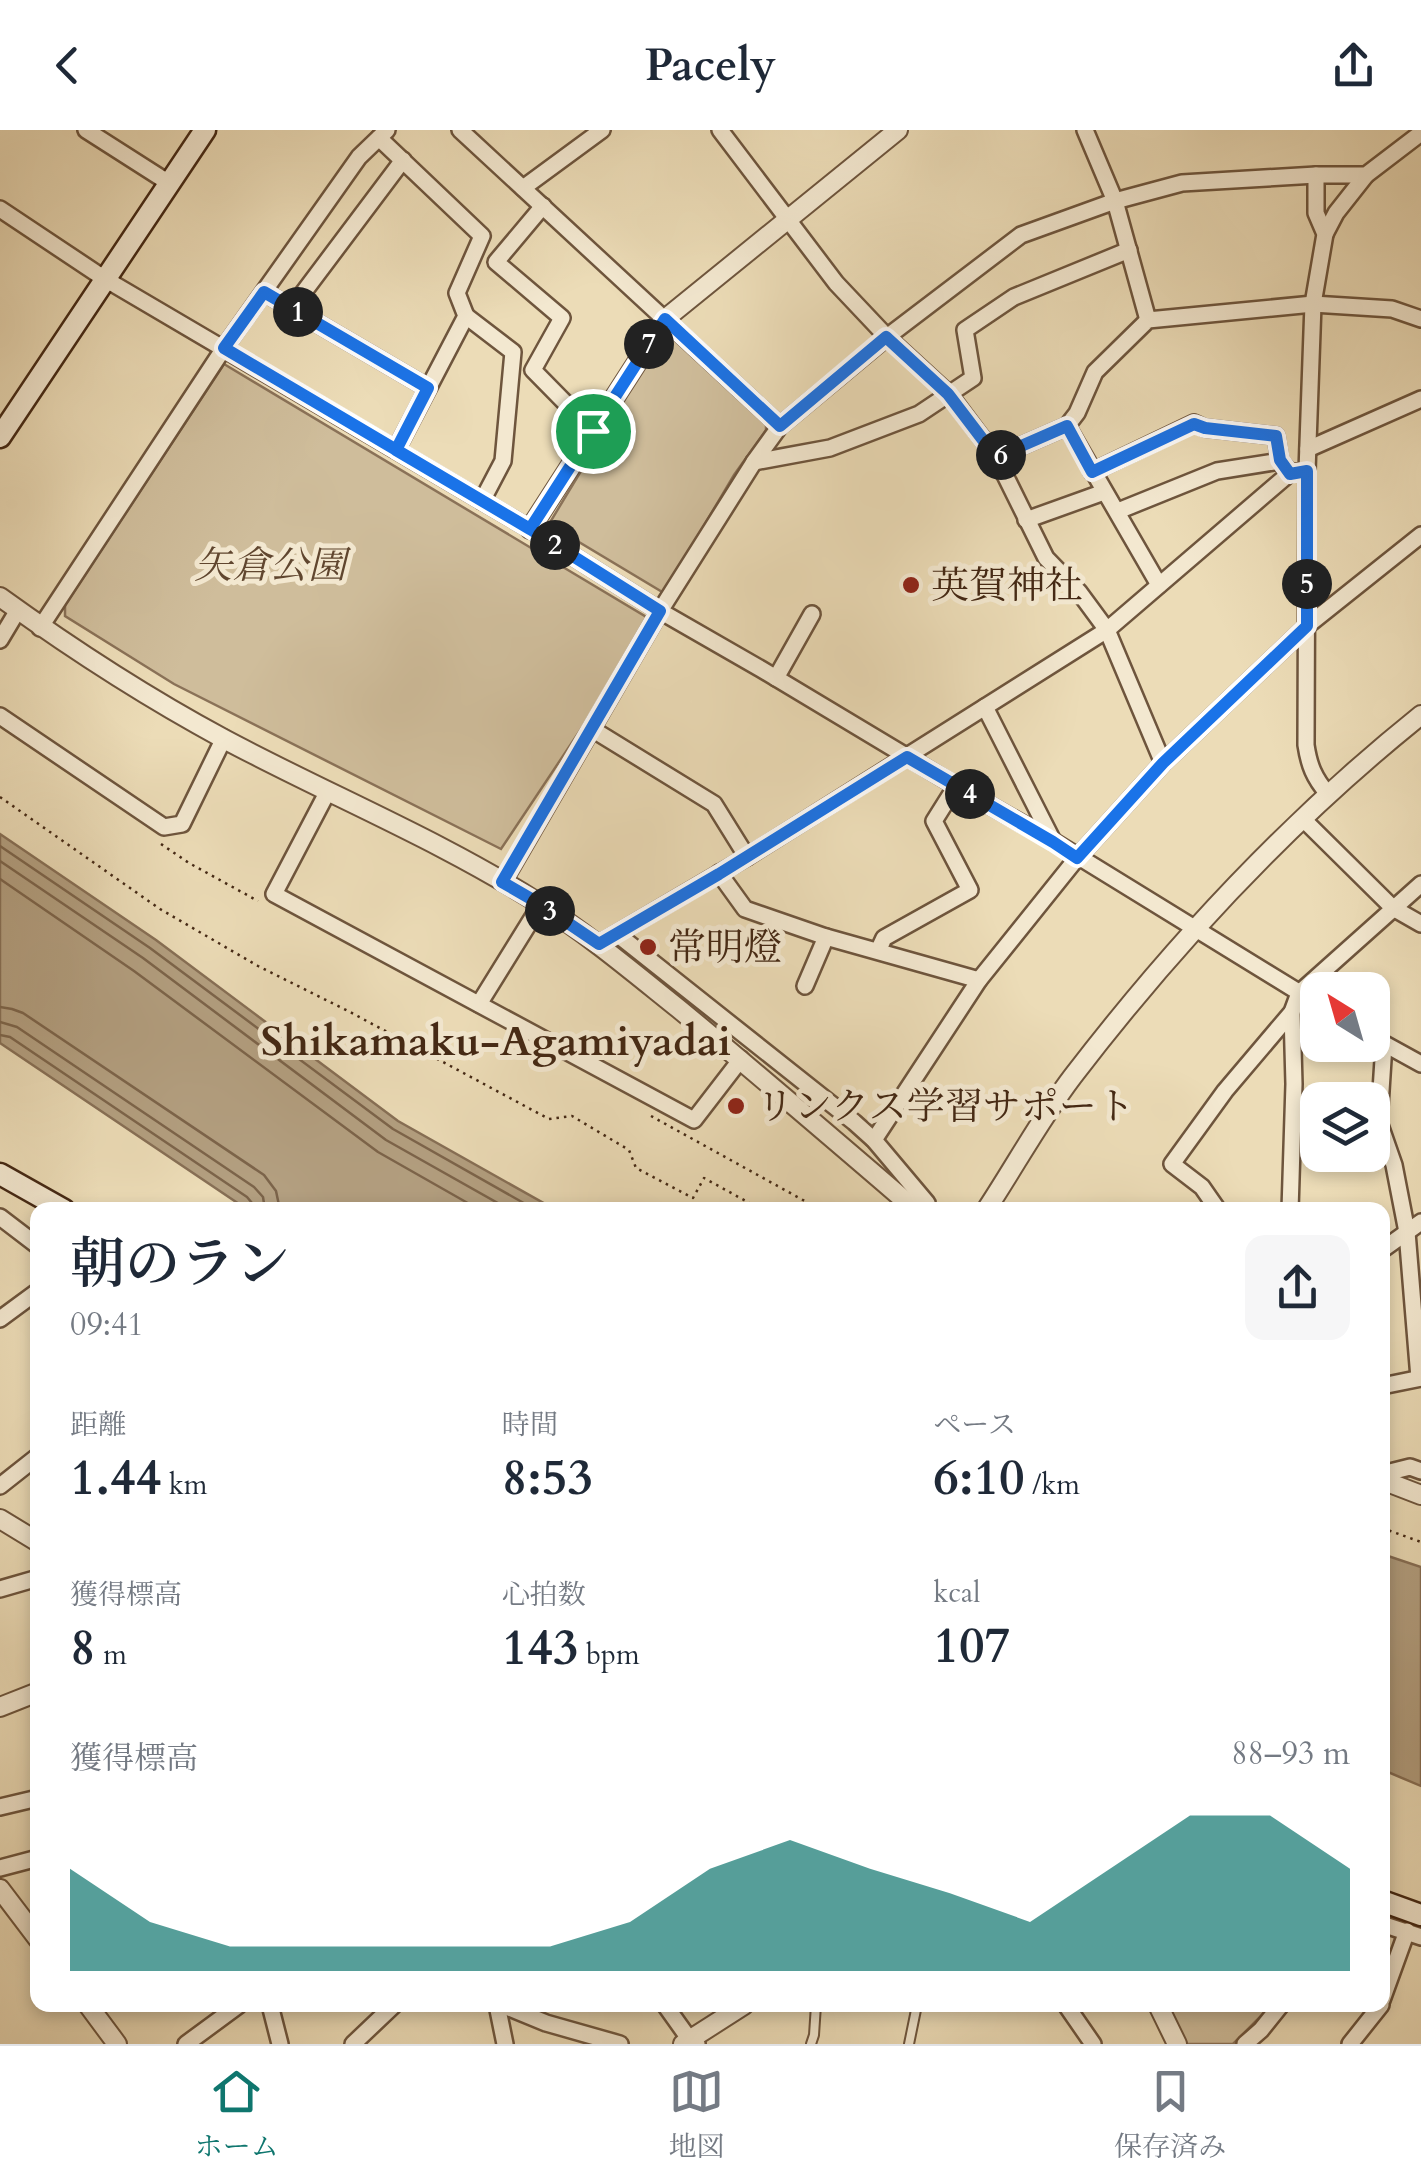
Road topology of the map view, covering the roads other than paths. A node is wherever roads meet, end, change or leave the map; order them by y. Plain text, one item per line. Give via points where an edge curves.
1 (86, 130) edge
2 (204, 130) edge
3 (460, 130) edge
4 (602, 130) edge
5 (720, 130) edge
6 (898, 130) edge
7 (1085, 130) edge
8 (1421, 133) edge
9 (383, 134) edge
10 (403, 160) junction
11 (1316, 175) junction
12 (1366, 175) junction
13 (170, 183) junction
14 (522, 188) junction
15 (1115, 201) junction
16 (542, 206) junction
17 (2, 215) edge
18 (786, 220) junction
19 (1324, 234) junction
20 (1129, 250) junction
21 (104, 279) junction
22 (264, 292) junction
23 (1314, 304) junction
24 (291, 308) junction
25 (466, 316) junction
26 (665, 319) junction
27 (1421, 319) edge
28 (1148, 320) junction
29 (886, 337) junction
30 (224, 348) junction
31 (428, 388) junction
32 (948, 394) junction
33 (1421, 399) edge
34 (780, 426) junction
35 (1067, 426) junction
36 (593, 431) junction
37 (0, 438) edge
38 (1308, 449) junction
39 (396, 450) junction
40 (996, 457) junction
41 (754, 462) junction
42 (1292, 468) junction
43 (1092, 472) junction
44 (1104, 492) junction
45 (482, 501) junction
46 (1118, 512) junction
47 (1026, 520) junction
48 (530, 529) junction
49 (1421, 535) edge
50 (1158, 585) junction
51 (0, 597) edge
52 (18, 610) junction
53 (660, 611) junction
54 (812, 614) dead end
55 (1307, 626) junction
56 (40, 628) junction
57 (1107, 630) junction
58 (0, 640) edge
59 (776, 678) junction
60 (985, 707) junction
61 (1421, 715) edge
62 (0, 716) edge
63 (592, 728) junction
64 (224, 738) junction
65 (907, 757) junction
66 (1163, 763) junction
67 (956, 786) junction
68 (328, 791) junction
69 (1328, 794) junction
70 (1302, 819) junction
71 (1053, 842) junction
72 (747, 856) junction
73 (1077, 858) junction
74 (719, 874) junction
75 (502, 882) junction
76 (1421, 884) edge
77 (540, 904) junction
78 (1393, 908) junction
79 (1421, 924) edge
80 (1193, 929) junction
81 (616, 934) junction
82 (826, 937) junction
83 (599, 944) junction
84 (878, 951) junction
85 (1323, 972) edge
86 (979, 980) junction
87 (805, 986) dead end
88 (1300, 993) joint
89 (479, 1004) junction
90 (1292, 1012) junction
91 (1390, 1047) edge
92 (740, 1059) junction
93 (1378, 1062) edge
94 (1421, 1064) edge
95 (874, 1140) junction
96 (0, 1174) edge
97 (50, 1202) edge
98 (907, 1202) edge
99 (927, 1202) edge
100 (991, 1202) edge
101 (1212, 1202) edge
102 (1290, 1202) edge
103 (0, 1216) edge
104 (1414, 1227) edge
105 (30, 1240) edge
106 (1390, 1244) edge
107 (30, 1297) edge
108 (0, 1318) edge
109 (1420, 1378) edge
110 (1390, 1384) edge
111 (30, 1462) edge
112 (1421, 1471) edge
113 (1390, 1474) edge
114 (1390, 1481) edge
115 (0, 1486) edge
116 (1421, 1495) edge
117 (0, 1518) edge
118 (30, 1537) edge
119 (30, 1580) edge
120 (0, 1589) edge
121 (30, 1695) edge
122 (0, 1707) edge
123 (30, 1800) edge
124 (0, 1806) edge
125 (30, 1860) edge
126 (0, 1868) edge
127 (0, 1889) edge
128 (1390, 1908) edge
129 (1390, 1925) edge
130 (1416, 1928) edge
131 (30, 1929) edge
132 (1390, 1985) edge
133 (93, 2012) edge
134 (223, 2012) edge
135 (272, 2012) edge
136 (386, 2012) edge
137 (501, 2012) edge
138 (518, 2012) edge
139 (669, 2012) edge
140 (730, 2012) edge
141 (816, 2012) edge
142 (916, 2012) edge
143 (1071, 2012) edge
144 (1161, 2012) edge
145 (1275, 2012) edge
146 (1374, 2012) edge
147 (1261, 2030) junction
148 (690, 2043) edge
149 (117, 2044) edge
150 (186, 2044) edge
151 (280, 2044) edge
152 (352, 2044) edge
153 (505, 2044) edge
154 (620, 2044) edge
155 (810, 2044) edge
156 (909, 2044) edge
157 (1093, 2044) edge
158 (1176, 2044) edge
159 (1245, 2044) edge
160 (1275, 2044) edge
161 (1350, 2044) edge

1 - 13 street
2 - 13 main road
3 - 14 street
4 - 14 street
5 - 18 street
6 - 18 street
7 - 15 street
8 - 12 street
9 - 10 street
9 - 22 street
10 - 24 street
10 - 25 street via 482,236 456,293
11 - 12 street
11 - 15 street via 1182,183
11 - 19 street
12 - 19 street
13 - 21 main road
14 - 16 street
15 - 20 street
15 - 29 street via 1021,235
16 - 26 street
16 - 36 street via 496,262 562,318 533,370
17 - 21 street
18 - 26 street
18 - 29 street
19 - 23 street
20 - 28 street
20 - 32 street via 1014,297 966,330 974,378
21 - 30 street
21 - 37 main road
22 - 24 street
22 - 30 street
23 - 27 street via 1392,309
23 - 28 street
23 - 38 street
24 - 31 street
25 - 31 street
25 - 45 street via 513,352 503,461
26 - 34 street
26 - 36 street
28 - 35 street via 1095,372
29 - 32 street
29 - 34 street
30 - 39 street
30 - 56 street
31 - 39 street
32 - 40 street
32 - 41 street via 919,414 830,448
33 - 38 street
34 - 41 street
35 - 40 street
35 - 43 street
36 - 48 street
38 - 42 street
39 - 45 street
40 - 47 street
41 - 53 street
42 - 43 street via 1276,436 1194,424
42 - 46 street via 1217,470
42 - 50 street
42 - 55 street
43 - 44 street
44 - 46 street
44 - 47 street
45 - 48 street
46 - 50 street
47 - 57 street via 1046,558
48 - 53 street
49 - 55 street
50 - 57 street
51 - 52 street
52 - 56 street
52 - 58 street
53 - 59 street
53 - 63 street
54 - 59 street
55 - 66 street
55 - 69 street via 1308,764
56 - 64 street
57 - 60 street
57 - 66 street
59 - 65 street
60 - 65 street
60 - 71 street
61 - 69 street
62 - 64 street via 164,827 182,824
63 - 72 street via 714,804
63 - 75 street
64 - 68 street
65 - 67 street
65 - 72 street
66 - 73 street
67 - 71 street
67 - 84 street via 934,821 970,890 884,938
68 - 75 street
68 - 89 street via 274,894
69 - 70 street
70 - 78 street
70 - 80 street
71 - 73 street
72 - 74 street
73 - 80 street
73 - 86 street
74 - 81 street
74 - 82 street via 746,909
75 - 77 street
76 - 78 street
77 - 83 street
77 - 89 street
78 - 79 street
78 - 85 street
80 - 88 street
80 - 100 street via 1071,1079
81 - 83 street
81 - 95 street
82 - 84 street
82 - 87 street
83 - 92 street
84 - 86 street
86 - 95 street
88 - 90 street
89 - 92 street via 694,1120
90 - 101 street via 1172,1164
90 - 102 street
91 - 94 street
92 - 98 street
93 - 104 street via 1379,1122
95 - 99 street
96 - 97 main road
103 - 105 street
104 - 106 street
104 - 109 street
107 - 108 street
109 - 110 street
111 - 115 street
112 - 113 street via 1410,1467
114 - 116 street
117 - 118 street
119 - 120 street
121 - 122 street
123 - 124 street
125 - 126 street
127 - 131 street
128 - 130 main road
129 - 130 street
130 - 132 street
133 - 149 street
134 - 150 street
135 - 151 street
136 - 152 street
137 - 153 street
138 - 154 street
139 - 148 street
140 - 148 street
141 - 155 lane
142 - 156 lane
143 - 157 street
144 - 158 street
145 - 147 street
146 - 161 street
147 - 159 street
147 - 160 street

